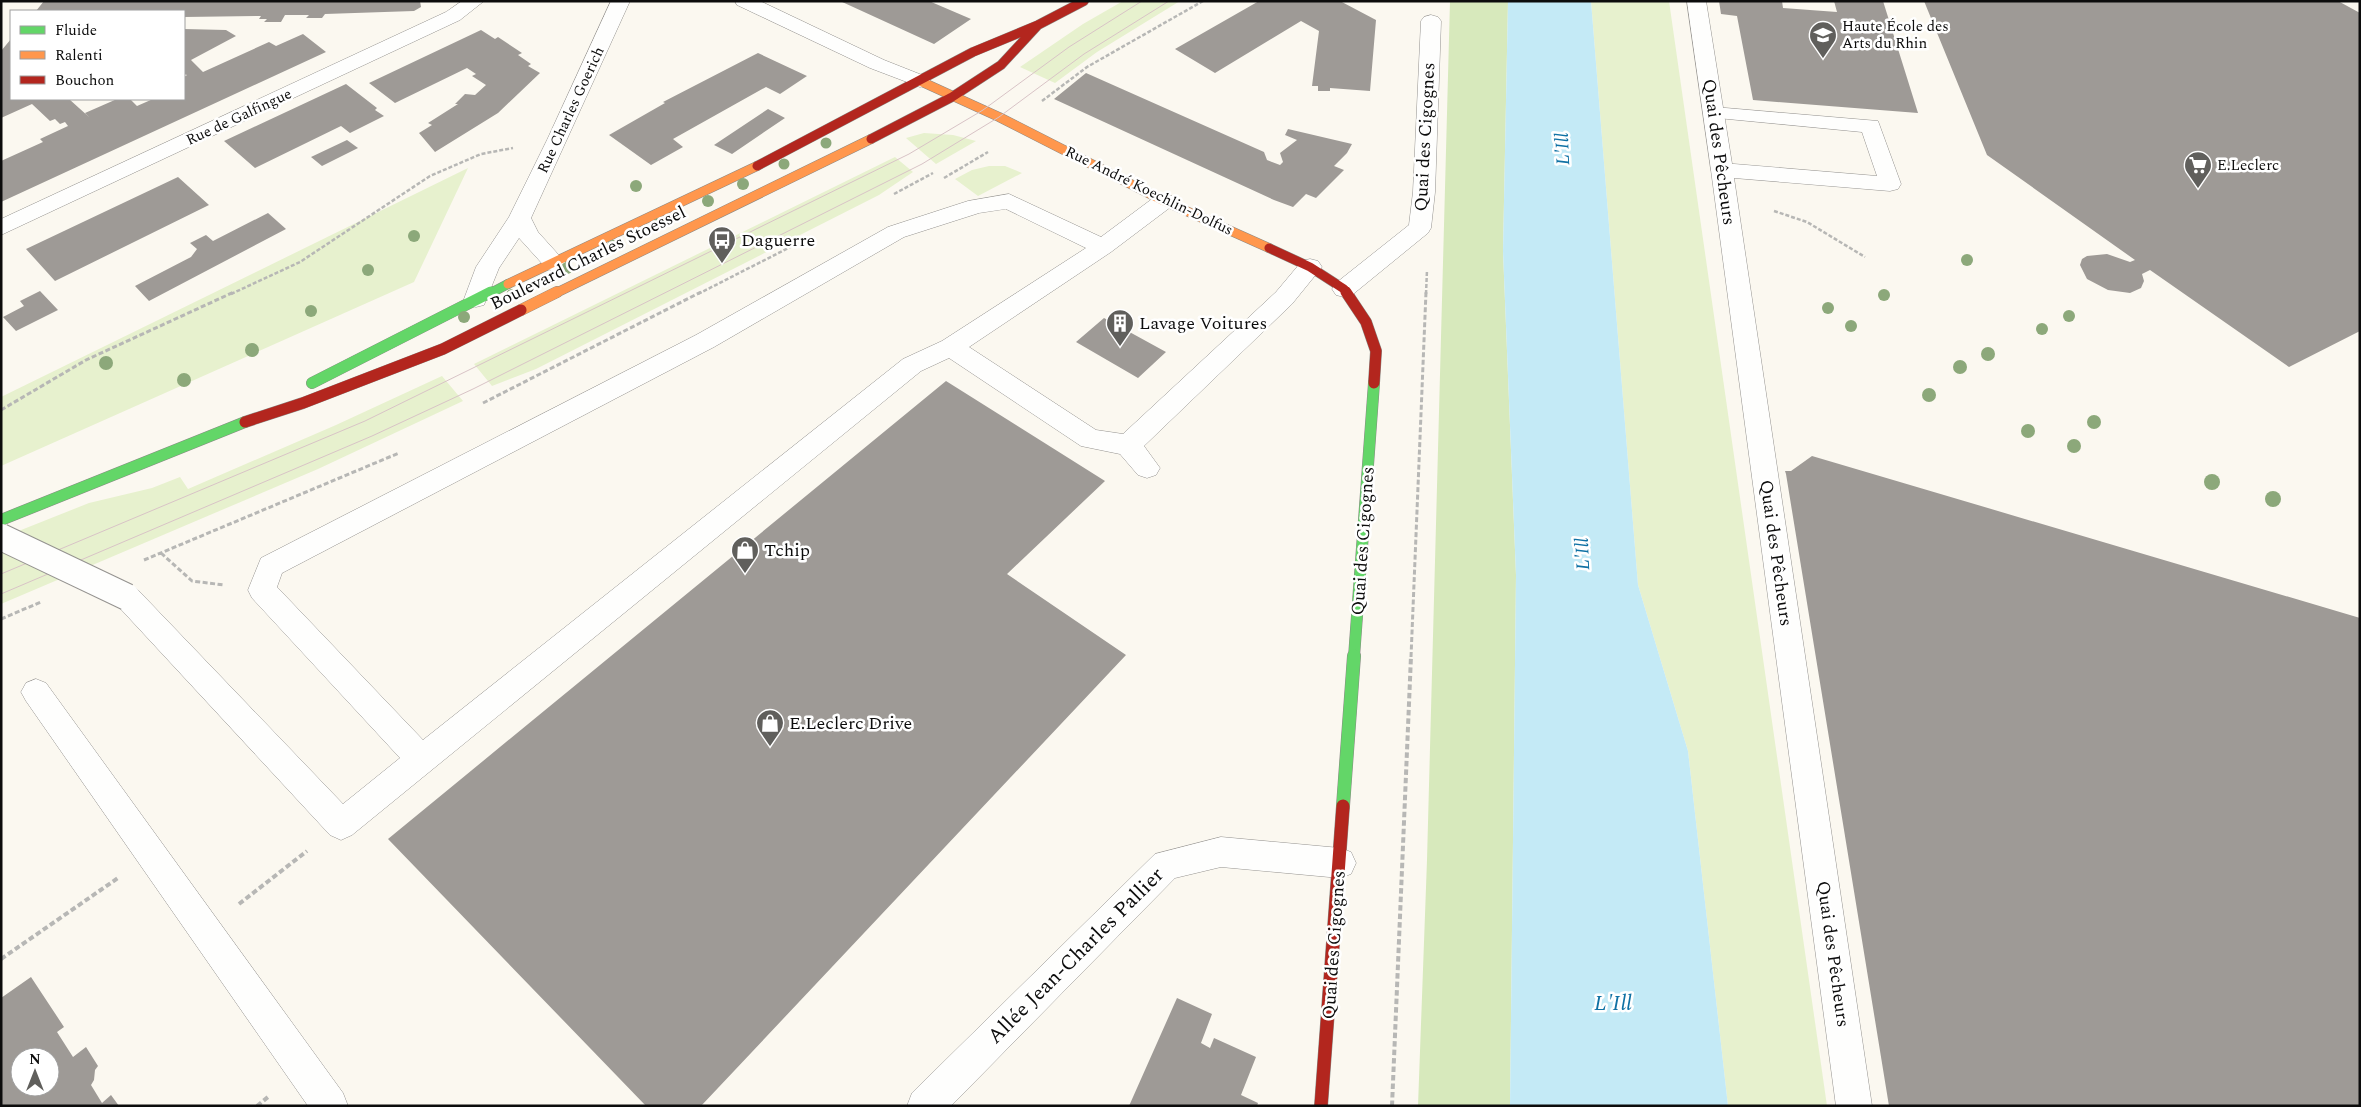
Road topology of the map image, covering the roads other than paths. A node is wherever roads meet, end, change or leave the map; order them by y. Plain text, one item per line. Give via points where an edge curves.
1 (475, 1) edge
2 (621, 1) edge
3 (744, 1) edge
4 (1084, 1) edge
5 (1696, 1) edge
6 (1431, 21) dead end
7 (1038, 25) junction
8 (920, 81) junction
9 (952, 96) junction
10 (1714, 113) junction
11 (1722, 170) junction
12 (1164, 201) junction
13 (520, 218) junction
14 (1, 228) edge
15 (1103, 247) junction
16 (555, 263) junction
17 (1310, 267) junction
18 (1344, 289) junction
19 (476, 299) junction
20 (951, 347) junction
21 (229, 427) junction
22 (1128, 445) junction
23 (1147, 468) dead end
24 (1, 520) edge
25 (1, 538) edge
26 (36, 692) dead end
27 (420, 759) junction
28 (1340, 863) junction
29 (330, 1106) edge
30 (925, 1106) edge
31 (1321, 1106) edge
32 (1854, 1106) edge

1 - 14 street, Rue de Galfingue via 453,16
2 - 13 street, Rue Charles Goerich
3 - 8 street
4 - 7 main road, Boulevard Charles Stoessel
5 - 10 street, Quai des Pêcheurs
6 - 18 street, Quai des Cigognes via 1420,228
7 - 8 main road, Boulevard Charles Stoessel via 973,52
7 - 9 main road, Boulevard Charles Stoessel via 1001,65
8 - 9 main road
8 - 16 main road, Boulevard Charles Stoessel via 727,181
9 - 12 main road, Rue André Koechlin-Dolfus
9 - 21 main road, Boulevard Charles Stoessel via 884,133 443,349 303,403
10 - 11 street, Quai des Pêcheurs
10 - 11 street via 1872,126 1890,184
11 - 32 street, Quai des Pêcheurs
12 - 15 street
12 - 17 main road, Rue André Koechlin-Dolfus
13 - 16 street via 529,236
13 - 19 street, Rue Charles Goerich via 488,267
15 - 20 street
15 - 27 street via 1009,201 976,206 896,232 705,341 271,566 262,590
16 - 19 main road, Boulevard Charles Stoessel
17 - 18 main road, Rue André Koechlin-Dolfus
17 - 22 street via 1284,298
18 - 28 main road, Quai des Cigognes via 1366,322 1376,351
19 - 21 main road, Boulevard Charles Stoessel
20 - 22 street via 1090,439
20 - 27 street via 912,365
21 - 24 main road, Boulevard Charles Stoessel
22 - 23 street
25 - 27 street, bridge via 127,597 341,825
26 - 29 street
28 - 30 street, Allée Jean-Charles Pallier via 1221,852 1166,865
28 - 31 main road, Quai des Cigognes

